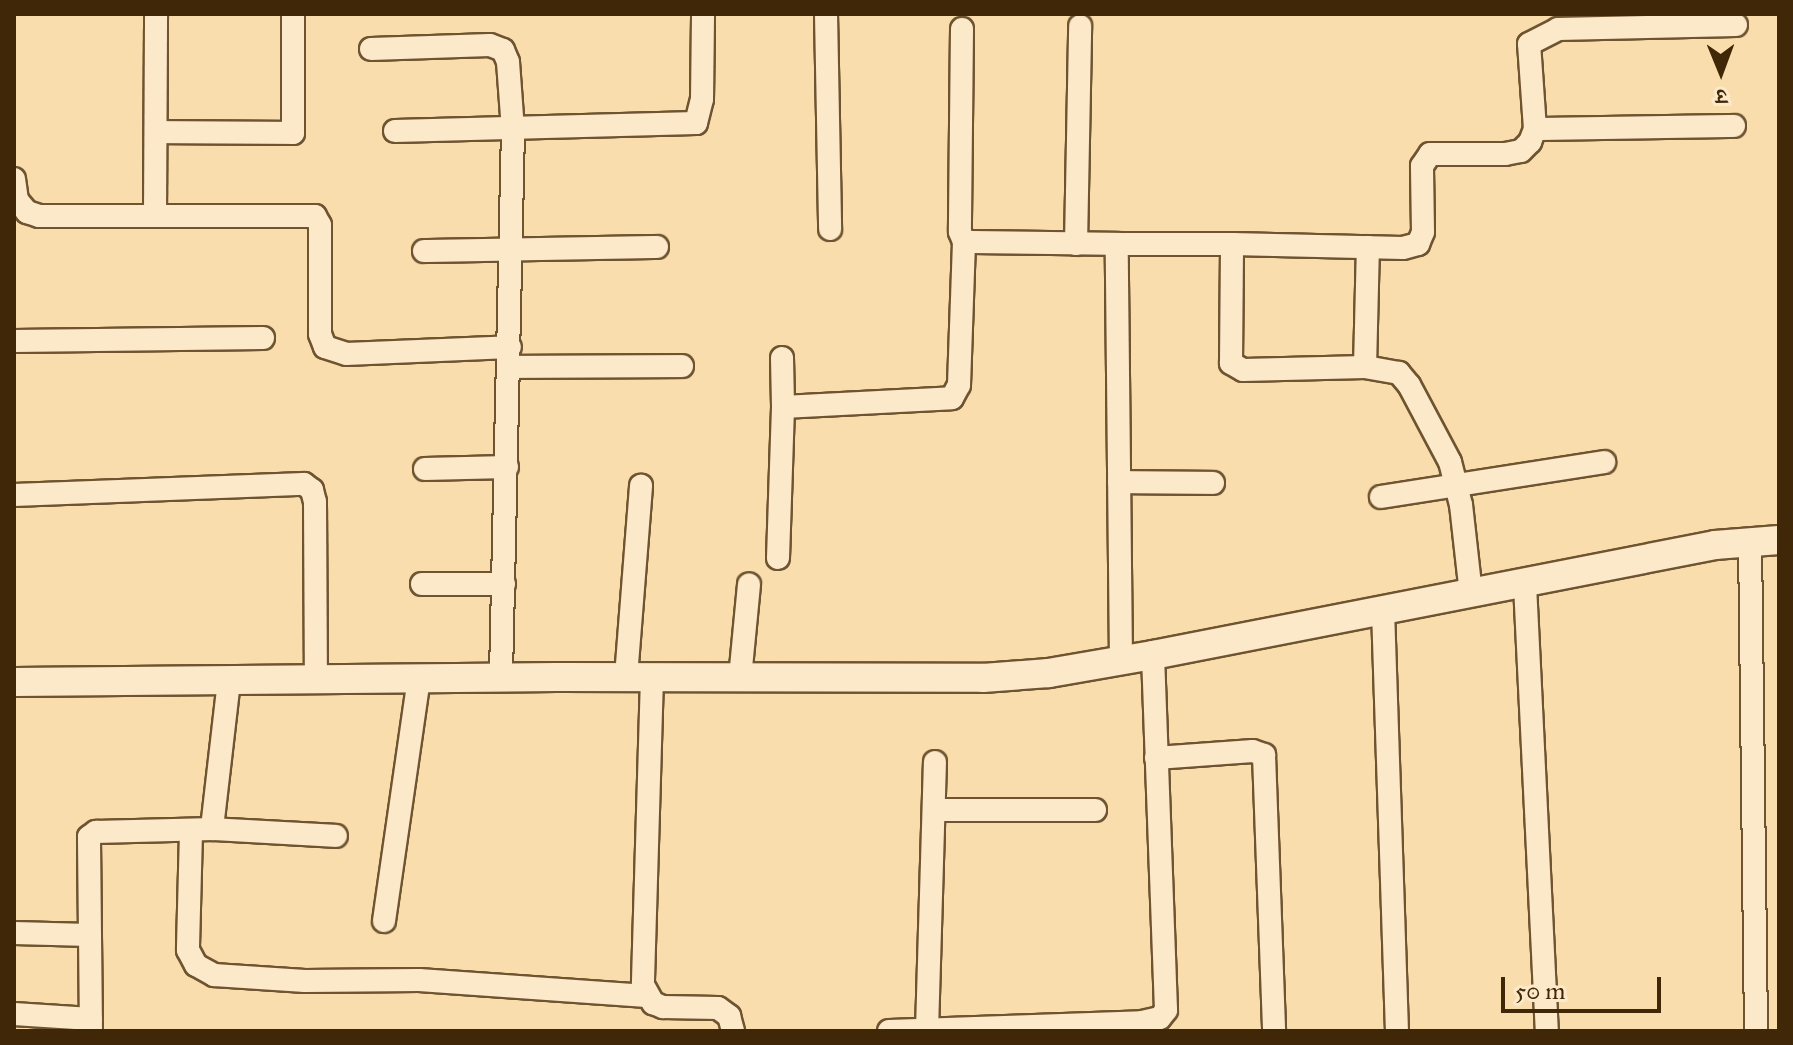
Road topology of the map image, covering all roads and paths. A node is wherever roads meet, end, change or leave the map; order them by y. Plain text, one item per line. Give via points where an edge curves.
1 (156, 14) edge
2 (293, 14) edge
3 (703, 14) edge
4 (826, 14) edge
5 (1736, 25) dead end
6 (1080, 26) dead end
7 (962, 29) dead end
8 (371, 49) dead end
9 (1734, 126) dead end
10 (1535, 129) junction
11 (513, 130) junction
12 (395, 131) dead end
13 (156, 132) junction
14 (14, 179) edge
15 (155, 215) junction
16 (830, 229) dead end
17 (964, 242) junction
18 (1076, 244) junction
19 (1117, 244) junction
20 (1232, 244) junction
21 (657, 247) dead end
22 (1368, 247) junction
23 (510, 250) junction
24 (424, 251) dead end
25 (263, 338) dead end
26 (14, 341) edge
27 (510, 357) junction
28 (782, 358) dead end
29 (682, 366) dead end
30 (1365, 367) junction
31 (783, 407) junction
32 (1604, 462) dead end
33 (507, 467) junction
34 (425, 469) dead end
35 (1119, 482) junction
36 (1213, 483) dead end
37 (641, 486) dead end
38 (1458, 486) junction
39 (14, 495) edge
40 (1381, 497) dead end
41 (1750, 540) junction
42 (1779, 540) edge
43 (778, 558) dead end
44 (422, 584) dead end
45 (504, 584) junction
46 (749, 584) dead end
47 (1525, 585) junction
48 (1471, 594) junction
49 (1383, 610) junction
50 (1153, 655) junction
51 (1121, 660) junction
52 (501, 677) junction
53 (639, 677) junction
54 (740, 678) junction
55 (419, 679) junction
56 (316, 680) junction
57 (229, 681) junction
58 (14, 682) edge
59 (1156, 758) junction
60 (935, 762) dead end
61 (935, 810) junction
62 (1095, 810) dead end
63 (201, 830) junction
64 (336, 836) dead end
65 (384, 921) dead end
66 (14, 933) edge
67 (90, 935) junction
68 (646, 996) junction
69 (14, 1014) edge
70 (91, 1025) edge
71 (927, 1030) edge
72 (733, 1031) edge
73 (889, 1031) edge
74 (1274, 1031) edge
75 (1397, 1031) edge
76 (1547, 1031) edge
77 (1756, 1031) edge

1 - 13 street
2 - 13 street via 293,133
3 - 11 street via 702,99 696,123
4 - 16 street
5 - 10 street via 1558,29 1541,37 1529,44
6 - 18 street
7 - 17 street
8 - 11 street via 490,45 503,50
9 - 10 street
10 - 22 street via 1521,151 1430,154 1422,166 1423,232 1418,244
11 - 12 street
11 - 23 street
13 - 15 street
14 - 15 street via 17,200 39,216
15 - 27 street via 315,216 320,225 320,334 333,351
17 - 18 street
17 - 31 street via 959,385 952,398
18 - 19 street
19 - 20 street
19 - 35 street
20 - 22 street
20 - 30 street via 1229,358 1235,368
21 - 23 street
22 - 30 street
23 - 24 street
23 - 27 street
25 - 26 street
27 - 29 street
27 - 33 street
28 - 31 street
30 - 38 street via 1399,373 1409,385 1441,440
31 - 43 street
32 - 38 street
33 - 34 street
33 - 45 street
35 - 36 street
35 - 51 street
37 - 53 street
38 - 40 street
38 - 48 street
39 - 56 street via 304,484 315,502
41 - 42 street
41 - 47 street
41 - 77 street
44 - 45 street
45 - 52 street
46 - 54 street
47 - 48 street
47 - 76 street
48 - 49 street
49 - 50 street
49 - 75 street
50 - 51 street
50 - 59 street
51 - 54 street via 983,678
52 - 53 street
52 - 55 street
53 - 54 street
53 - 68 street
55 - 56 street
55 - 65 street
56 - 57 street
57 - 58 street
57 - 63 street
59 - 71 street via 1168,996 1160,1018
59 - 74 street via 1253,751 1264,755
60 - 61 street
61 - 62 street
61 - 71 street
63 - 64 street
63 - 67 street via 96,832 89,837
63 - 68 street via 188,950 196,965 214,975 419,980
66 - 67 street
67 - 70 street
68 - 72 street via 663,1007 718,1008 729,1016
69 - 70 street
71 - 73 street

